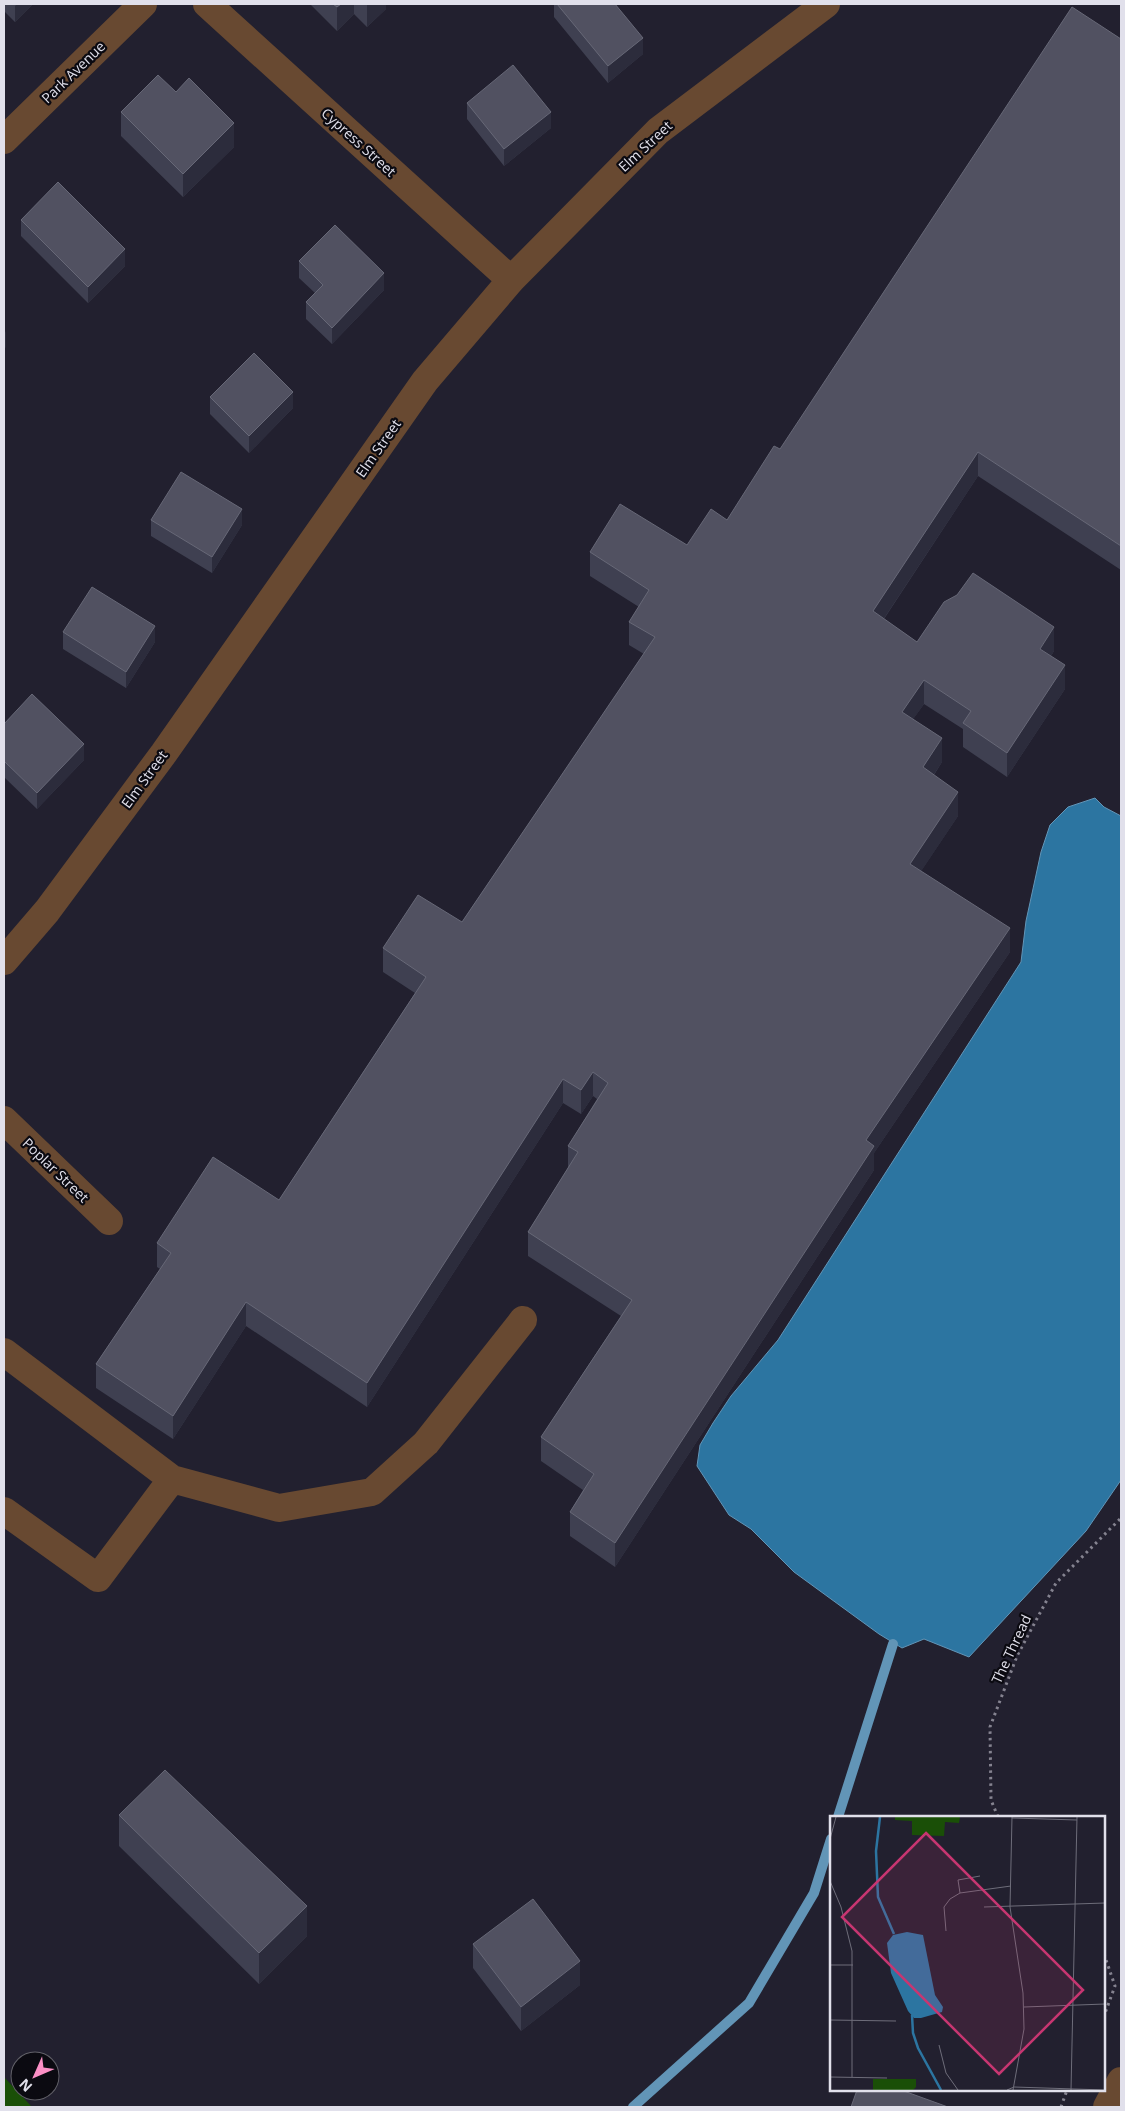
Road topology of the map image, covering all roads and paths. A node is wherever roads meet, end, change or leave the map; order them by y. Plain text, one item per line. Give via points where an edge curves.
1 (143, 4) edge
2 (207, 4) edge
3 (826, 4) edge
4 (4, 140) edge
5 (511, 280) junction
6 (4, 961) edge
7 (4, 1120) edge
8 (109, 1221) dead end
9 (523, 1320) dead end
10 (4, 1352) edge
11 (172, 1479) junction
12 (4, 1510) edge
13 (1121, 1518) edge
14 (998, 1816) edge
15 (1105, 1957) edge
16 (1105, 2013) edge
17 (1121, 2081) edge
18 (1067, 2091) edge
19 (1062, 2107) edge
20 (1107, 2107) edge

1 - 4 street, Park Avenue
2 - 5 street, Cypress Street
3 - 5 street, Elm Street via 658,130
5 - 6 street, Elm Street via 425,381 164,753 46,911
7 - 8 street, Poplar Street
9 - 11 street via 426,1443 372,1492 279,1508
10 - 11 street
11 - 12 street via 98,1578
13 - 14 path, The Thread via 1056,1582 1017,1656 990,1727 991,1800
15 - 16 path via 1115,1986
17 - 20 street
18 - 19 path

